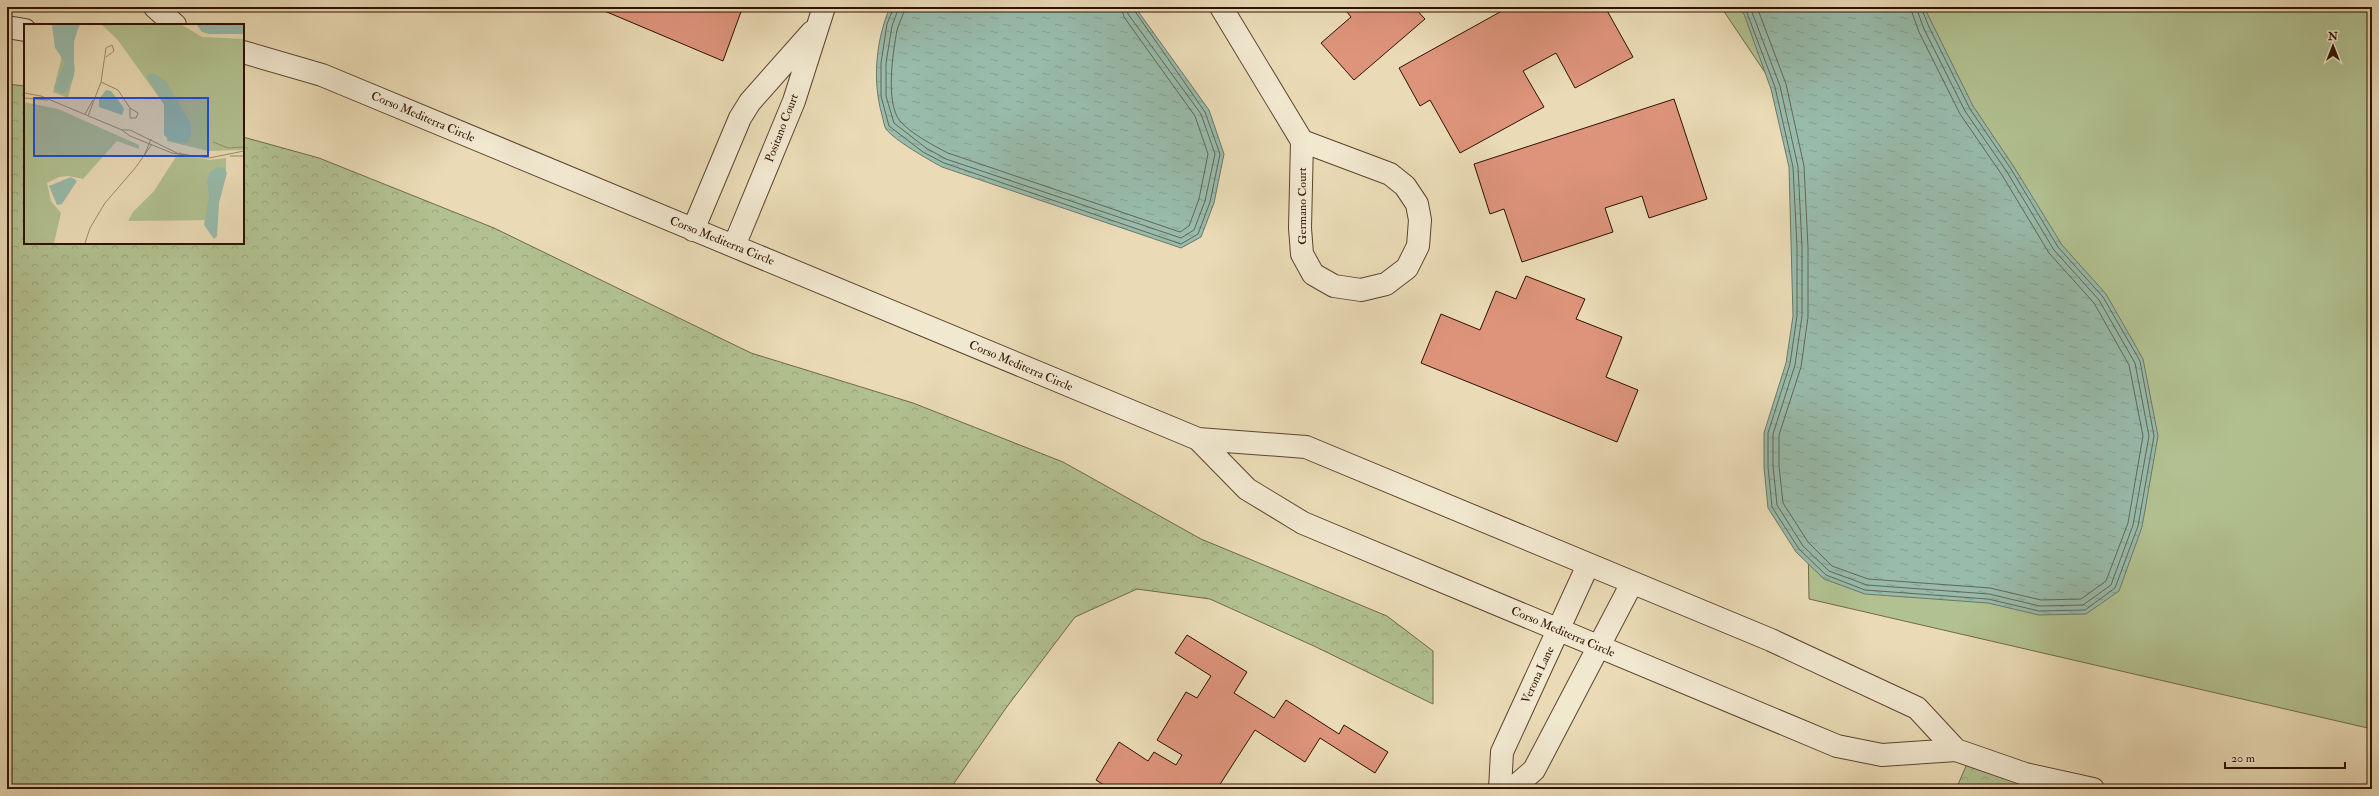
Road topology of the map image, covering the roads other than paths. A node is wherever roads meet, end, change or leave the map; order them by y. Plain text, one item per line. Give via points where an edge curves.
1 (155, 7) edge
2 (1221, 7) edge
3 (820, 17) edge
4 (174, 24) edge
5 (7, 27) edge
6 (24, 30) edge
7 (244, 52) edge
8 (1302, 141) junction
9 (693, 230) junction
10 (734, 246) junction
11 (1198, 439) junction
12 (1588, 565) junction
13 (1632, 583) junction
14 (1558, 630) junction
15 (1598, 646) junction
16 (1956, 750) junction
17 (1500, 789) edge
18 (1512, 789) edge
19 (2093, 789) edge

1 - 4 street
2 - 8 street
3 - 9 street via 750,102 740,118
3 - 10 street, Positano Court via 794,101
5 - 6 street
7 - 9 street, Corso Mediterra Circle via 322,75
8 - 8 street, Germano Court via 1302,254 1314,274 1334,286 1361,290 1386,284 1407,268 1418,246 1420,220 1417,204 1405,186 1390,174
9 - 10 street, Corso Mediterra Circle
10 - 11 street, Corso Mediterra Circle
11 - 12 street, Corso Mediterra Circle via 1306,447
11 - 14 street, Corso Mediterra Circle via 1248,489 1303,523
12 - 13 street, Corso Mediterra Circle
12 - 14 street, Verona Lane
13 - 15 street
13 - 16 street, Corso Mediterra Circle via 1771,640 1917,708
14 - 15 street, Corso Mediterra Circle
14 - 17 street, Verona Lane via 1502,752
15 - 16 street, Corso Mediterra Circle via 1837,746 1882,755
15 - 18 street via 1534,770
16 - 19 street, Corso Mediterra Circle via 2024,774

